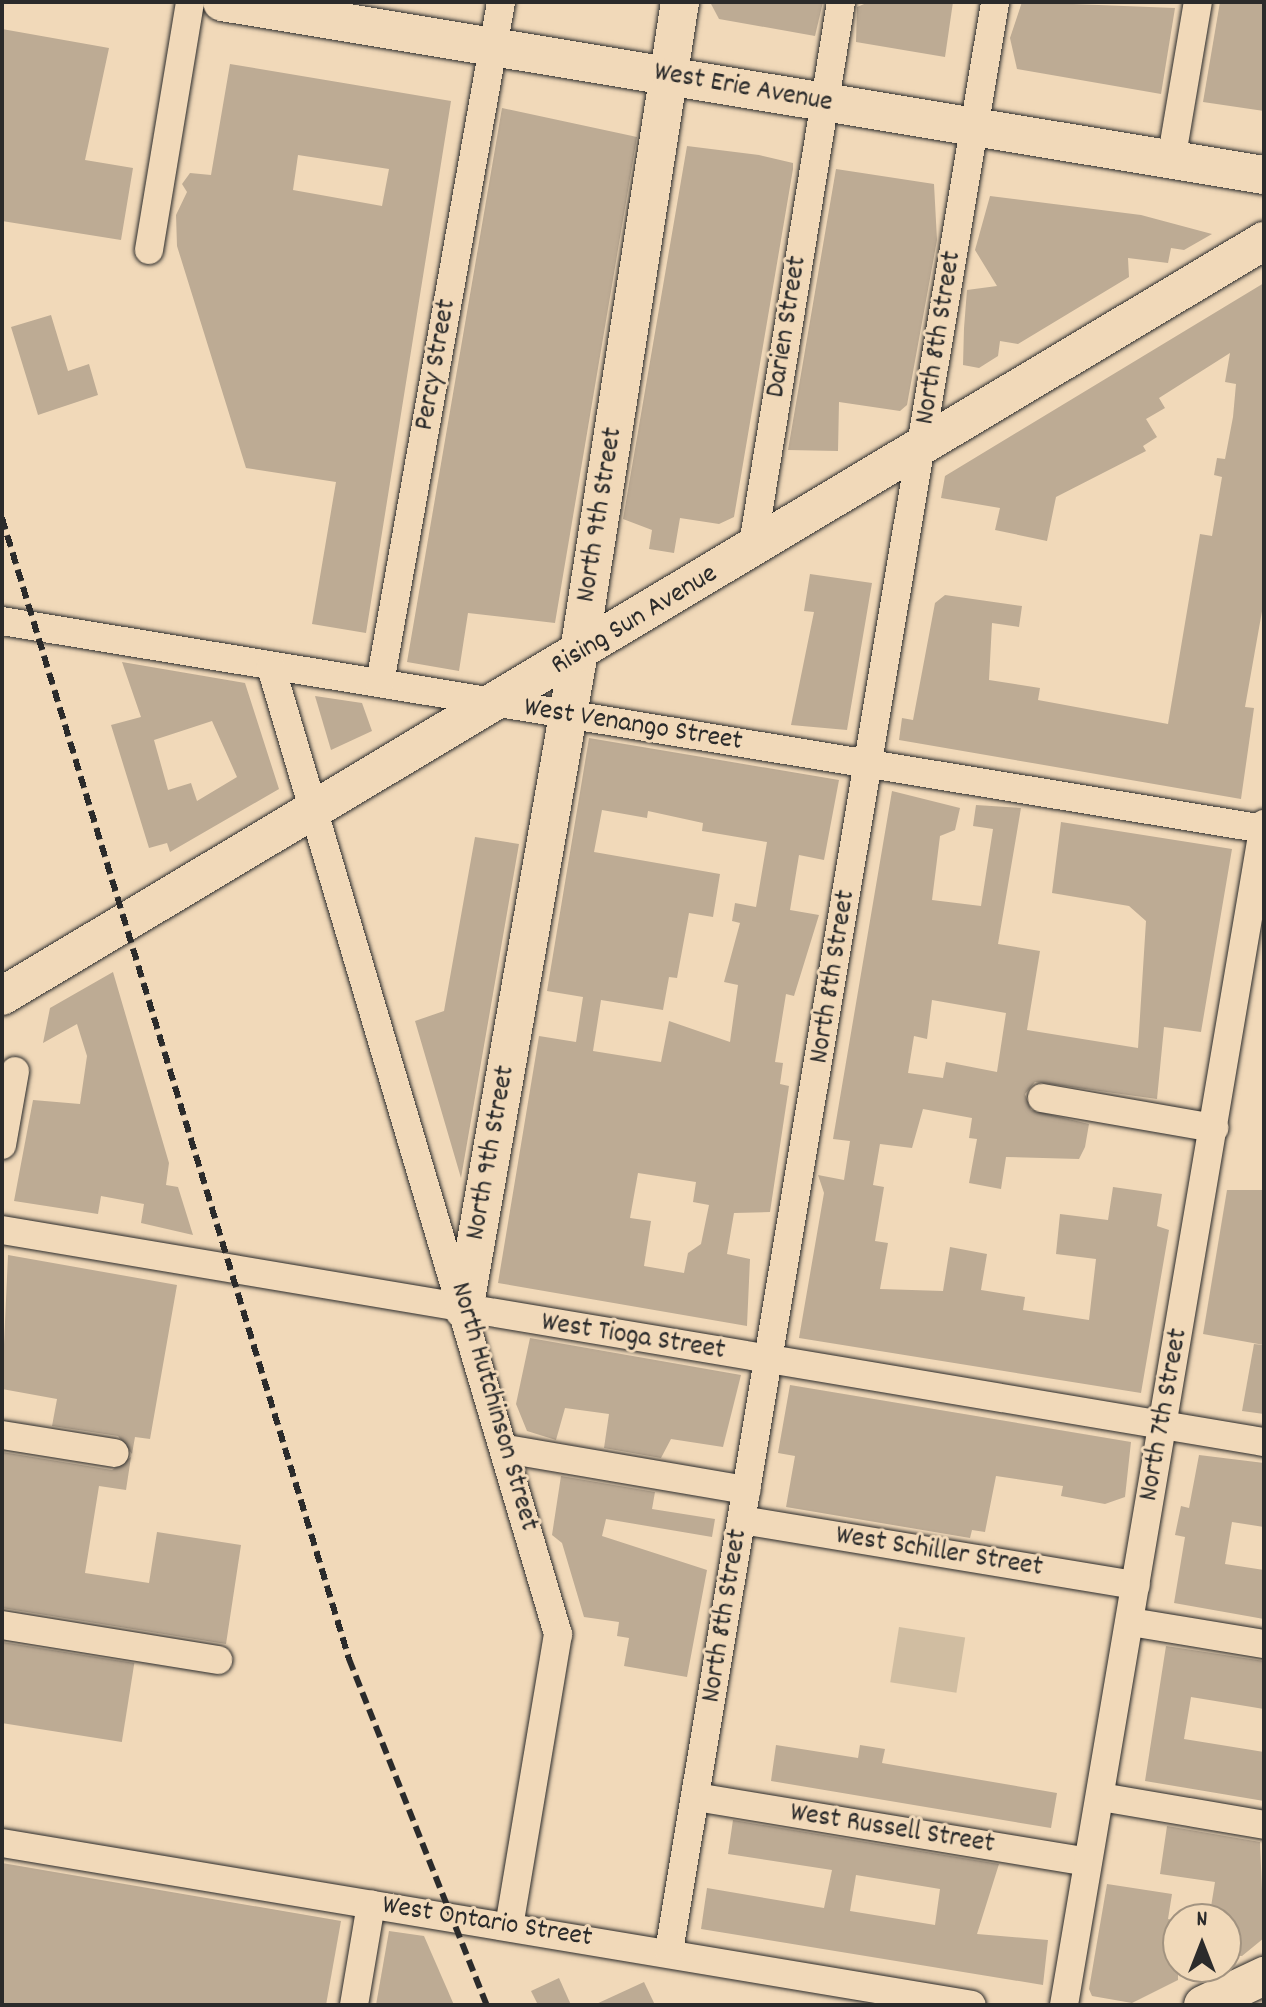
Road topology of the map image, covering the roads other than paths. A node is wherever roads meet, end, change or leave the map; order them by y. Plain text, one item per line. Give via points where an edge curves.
1 (190, 2) edge
2 (222, 2) edge
3 (501, 2) edge
4 (680, 2) edge
5 (841, 2) edge
6 (995, 2) edge
7 (1198, 2) edge
8 (356, 13) edge
9 (493, 47) junction
10 (668, 76) junction
11 (824, 102) junction
12 (973, 127) junction
13 (1171, 161) junction
14 (1264, 175) edge
15 (1264, 241) edge
16 (149, 250) dead end
17 (923, 448) junction
18 (752, 551) junction
19 (2, 621) edge
20 (579, 652) junction
21 (271, 667) junction
22 (380, 683) junction
23 (498, 704) junction
24 (569, 715) junction
25 (870, 765) junction
26 (318, 813) junction
27 (1264, 827) edge
28 (2, 996) edge
29 (15, 1071) dead end
30 (1042, 1098) dead end
31 (1214, 1128) junction
32 (2, 1145) edge
33 (2, 1230) edge
34 (464, 1310) junction
35 (771, 1361) junction
36 (1163, 1424) junction
37 (2, 1435) edge
38 (1264, 1442) edge
39 (506, 1449) junction
40 (115, 1453) dead end
41 (747, 1490) junction
42 (742, 1520) junction
43 (1136, 1585) junction
44 (1131, 1622) junction
45 (2, 1625) edge
46 (1264, 1644) edge
47 (218, 1660) dead end
48 (696, 1797) junction
49 (1101, 1797) junction
50 (1264, 1825) edge
51 (2, 1843) edge
52 (1088, 1862) junction
53 (371, 1904) junction
54 (509, 1927) junction
55 (669, 1951) junction
56 (1264, 1976) edge
57 (354, 2005) edge
58 (972, 2005) edge
59 (1064, 2005) edge
60 (1203, 2005) edge

1 - 16 street
2 - 8 street, West Erie Avenue
3 - 9 street, Percy Street
4 - 10 street, North 9th Street
5 - 11 street, Darien Street
6 - 12 street, North 8th Street
7 - 13 street
8 - 9 street, West Erie Avenue
9 - 10 street, West Erie Avenue
9 - 22 street, Percy Street
10 - 11 street, West Erie Avenue
10 - 20 street, North 9th Street
11 - 12 street, West Erie Avenue
11 - 18 street, Darien Street
12 - 13 street, West Erie Avenue
12 - 17 street, North 8th Street
13 - 14 street, West Erie Avenue
15 - 17 street, Rising Sun Avenue
17 - 18 street, Rising Sun Avenue
17 - 25 street, North 8th Street
18 - 20 street, Rising Sun Avenue
19 - 21 street, West Venango Street
20 - 23 street, Rising Sun Avenue
20 - 24 street, North 9th Street
21 - 22 street, West Venango Street
21 - 26 street, North Hutchinson Street
22 - 23 street, West Venango Street
23 - 24 street, West Venango Street
23 - 26 street, Rising Sun Avenue
24 - 25 street, West Venango Street
24 - 34 street, North 9th Street
25 - 27 street, West Venango Street
25 - 35 street, North 8th Street
26 - 28 street, Rising Sun Avenue
26 - 34 street, North Hutchinson Street
27 - 31 street, North 7th Street
29 - 32 street
30 - 31 street
31 - 36 street, North 7th Street
33 - 34 street, West Tioga Street
34 - 35 street, West Tioga Street
34 - 39 street, North Hutchinson Street
35 - 36 street, West Tioga Street
35 - 41 street, North 8th Street
36 - 38 street, West Tioga Street
36 - 43 street, North 7th Street
37 - 40 street
39 - 41 street
39 - 54 street, North Hutchinson Street via 558,1634
41 - 42 street, North 8th Street
42 - 43 street, West Schiller Street
42 - 48 street, North 8th Street
43 - 44 street, North 7th Street
44 - 46 street
44 - 49 street, North 7th Street
45 - 47 street
48 - 52 street, West Russell Street
48 - 55 street, North 8th Street
49 - 50 street
49 - 52 street, North 7th Street
51 - 53 street, West Ontario Street
52 - 59 street, North 7th Street
53 - 54 street, West Ontario Street
53 - 57 street
54 - 55 street, West Ontario Street
55 - 58 street, West Ontario Street
56 - 60 street

